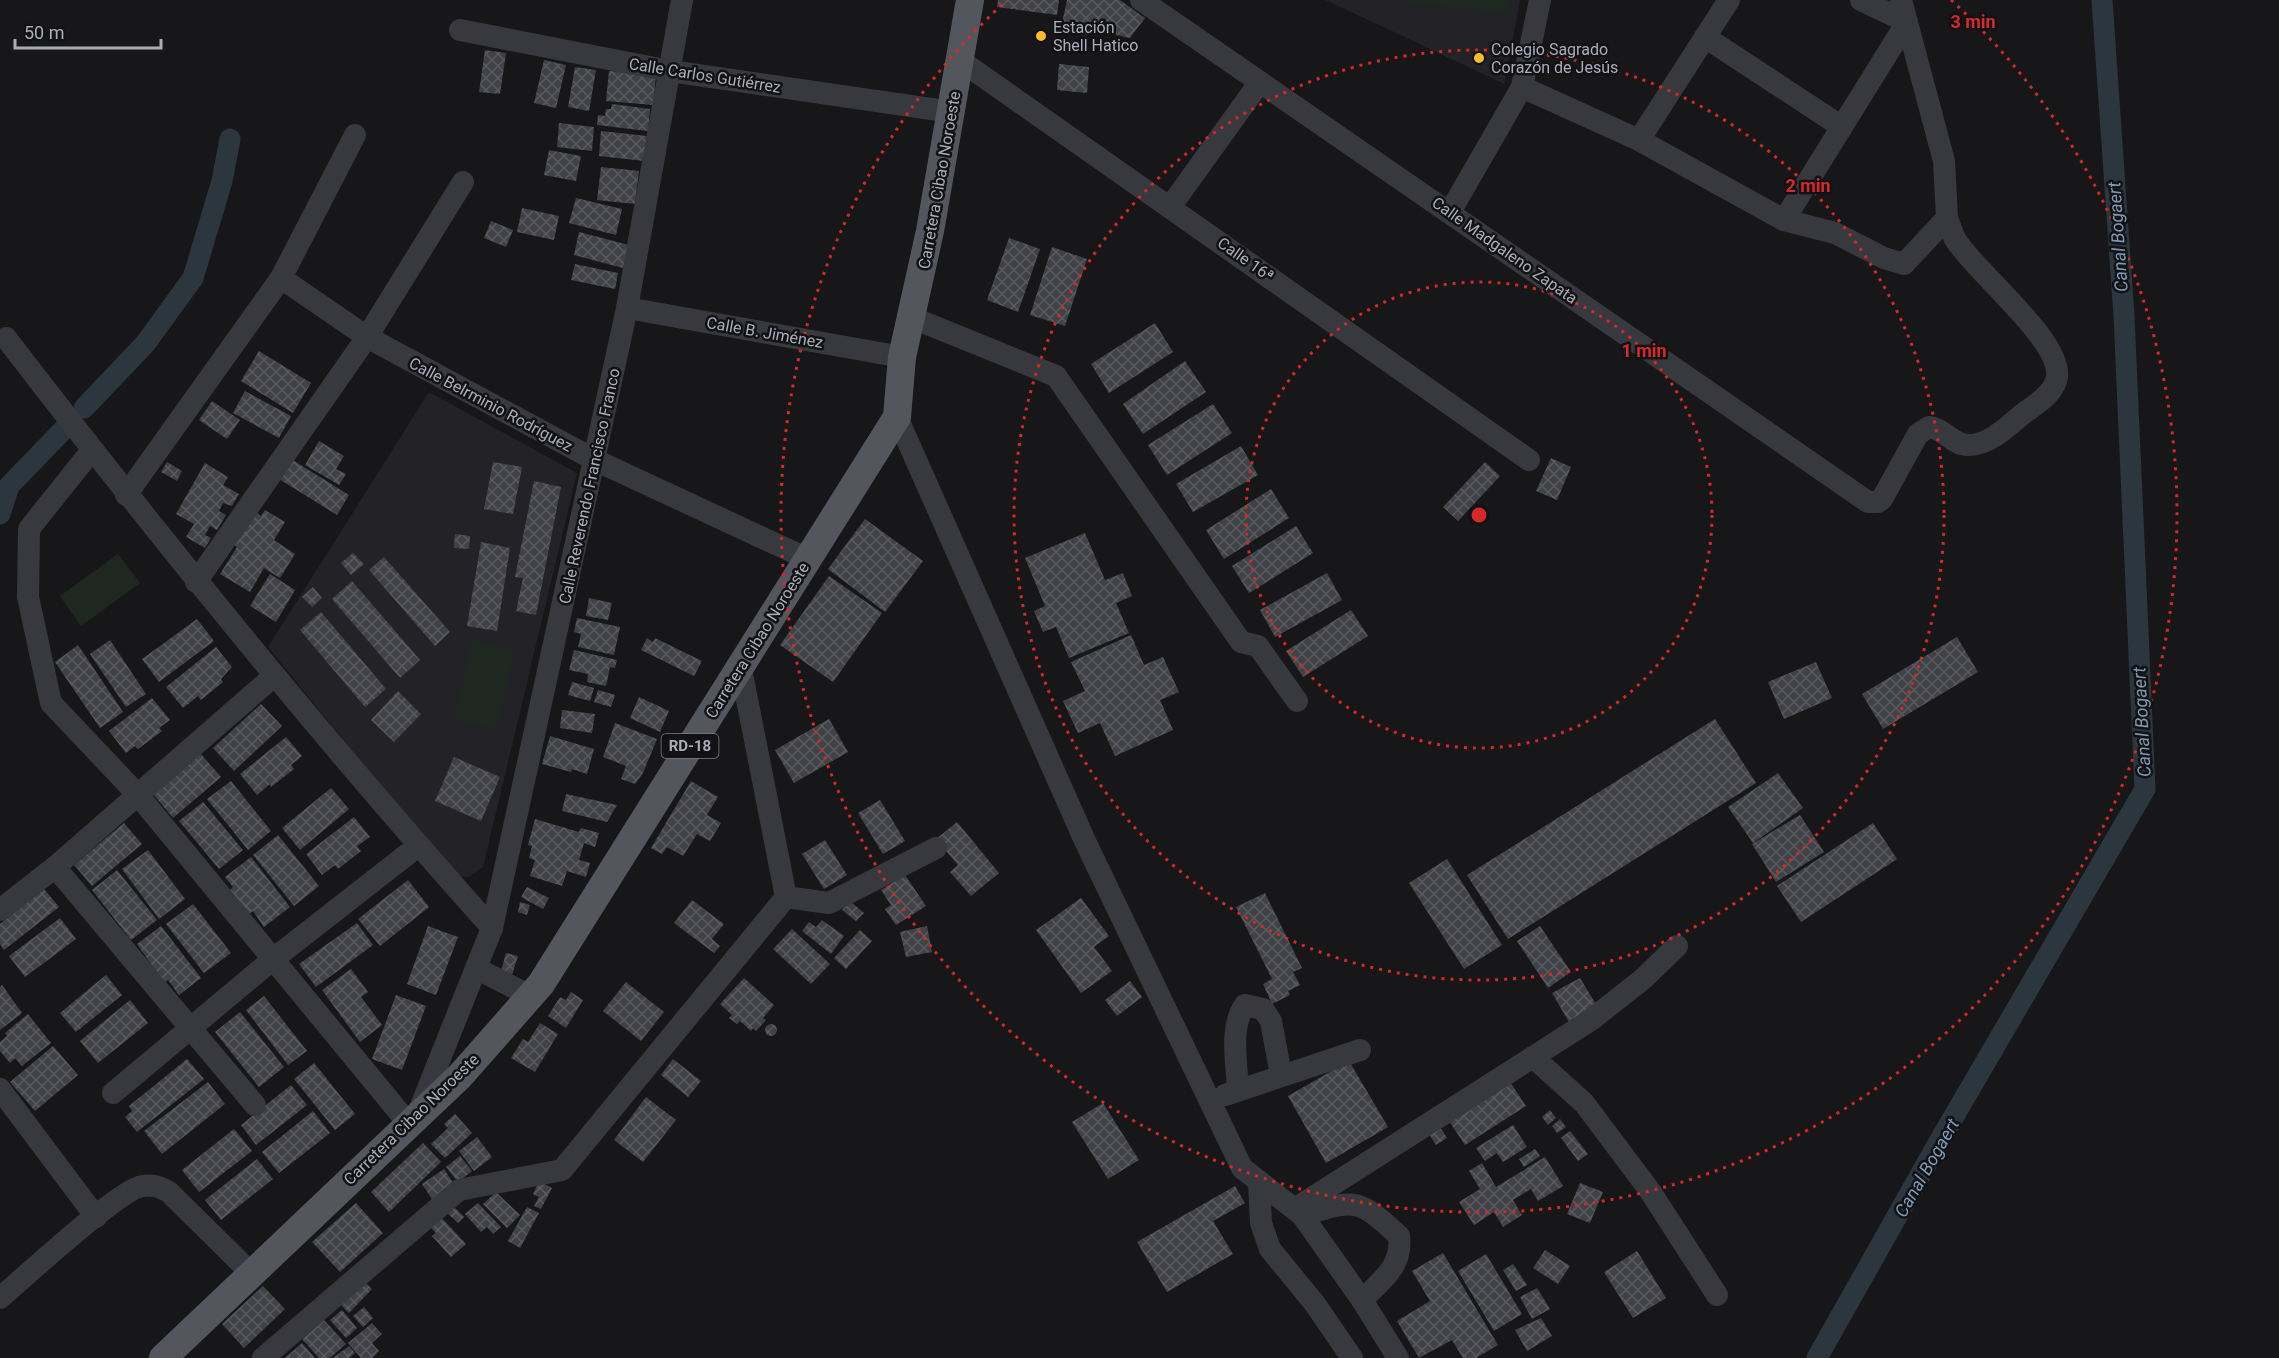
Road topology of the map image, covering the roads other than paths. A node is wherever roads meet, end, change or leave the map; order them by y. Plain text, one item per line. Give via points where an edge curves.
1 (682, 0) edge
2 (970, 0) edge
3 (1141, 0) edge
4 (1540, 0) edge
5 (1729, 0) edge
6 (1861, 0) edge
7 (1901, 0) edge
8 (1907, 22) junction
9 (460, 30) dead end
10 (1705, 36) junction
11 (961, 61) junction
12 (670, 70) junction
13 (1260, 82) junction
14 (1522, 87) junction
15 (952, 112) junction
16 (1842, 128) junction
17 (355, 135) dead end
18 (1639, 140) junction
19 (463, 182) dead end
20 (1170, 207) junction
21 (1450, 212) junction
22 (1947, 218) junction
23 (1784, 220) junction
24 (281, 278) junction
25 (627, 308) junction
26 (913, 318) junction
27 (367, 337) junction
28 (6, 338) dead end
29 (902, 357) junction
30 (897, 417) junction
31 (92, 450) junction
32 (595, 460) junction
33 (1529, 460) dead end
34 (126, 495) junction
35 (808, 559) junction
36 (196, 582) junction
37 (740, 664) junction
38 (274, 676) junction
39 (1298, 701) dead end
40 (138, 795) junction
41 (418, 846) junction
42 (936, 848) dead end
43 (55, 867) junction
44 (786, 897) junction
45 (0, 910) edge
46 (492, 928) junction
47 (1677, 946) dead end
48 (272, 960) junction
49 (478, 969) junction
50 (530, 996) junction
51 (189, 1029) junction
52 (1360, 1050) dead end
53 (1533, 1057) junction
54 (1281, 1075) junction
55 (0, 1089) edge
56 (1238, 1090) junction
57 (113, 1094) dead end
58 (1209, 1101) junction
59 (255, 1105) dead end
60 (413, 1118) junction
61 (1259, 1181) junction
62 (1299, 1212) junction
63 (96, 1217) junction
64 (251, 1272) junction
65 (1717, 1295) dead end
66 (0, 1298) edge
67 (1362, 1300) junction
68 (163, 1358) edge
69 (263, 1358) edge
70 (1352, 1358) edge
71 (1398, 1358) edge

1 - 12 street, Calle Reverendo Francisco Franco
2 - 11 main road, Carretera Cibao Noroeste / RD-18
3 - 13 street, Calle Madgaleno Zapata
4 - 14 street
5 - 10 street
6 - 8 street
7 - 8 street
8 - 16 street
8 - 22 street via 1944,161
9 - 12 street, Calle Carlos Gutiérrez
10 - 16 street
10 - 18 street
11 - 15 main road, Carretera Cibao Noroeste / RD-18
11 - 20 street, Calle 16ª
12 - 15 street, Calle Carlos Gutiérrez
12 - 25 street, Calle Reverendo Francisco Franco
13 - 20 street
13 - 21 street, Calle Madgaleno Zapata
14 - 18 street
14 - 21 street
15 - 26 main road, Carretera Cibao Noroeste / RD-18
16 - 23 street
17 - 24 street
18 - 23 street
19 - 27 street
20 - 33 street, Calle 16ª
21 - 22 street, Calle Madgaleno Zapata via 1868,502 1882,499 1918,434 1929,426 1970,445 1993,437 2044,398 2057,377 2041,336 1970,259 1954,238
22 - 23 street via 1904,264 1835,234
24 - 27 street, Calle Belrminio Rodríguez
24 - 34 street
25 - 29 street, Calle B. Jiménez
25 - 32 street, Calle Reverendo Francisco Franco
26 - 29 main road, Carretera Cibao Noroeste / RD-18
26 - 39 street via 1056,376 1241,642 1258,646
27 - 32 street, Calle Belrminio Rodríguez
27 - 36 street
28 - 31 street
29 - 30 main road, Carretera Cibao Noroeste / RD-18
30 - 35 main road, Carretera Cibao Noroeste / RD-18
30 - 58 street via 1085,842
31 - 34 street
31 - 40 street via 29,529 28,597 51,703
32 - 35 street, Calle Belrminio Rodríguez
32 - 46 street, Calle Reverendo Francisco Franco
34 - 36 street
35 - 37 main road, Carretera Cibao Noroeste / RD-18
36 - 38 street
37 - 44 street
37 - 50 main road, Carretera Cibao Noroeste / RD-18 via 636,835
38 - 40 street
38 - 41 street
40 - 43 street
40 - 48 street
41 - 46 street
41 - 48 street
42 - 44 street via 828,903
43 - 45 street
43 - 51 street
44 - 69 street via 562,1170 459,1190
46 - 49 street, Calle Reverendo Francisco Franco
47 - 53 street via 1610,1006
48 - 51 street
48 - 60 street
49 - 50 street
49 - 60 street, Calle Reverendo Francisco Franco
50 - 60 main road, Carretera Cibao Noroeste / RD-18 via 460,1076
51 - 57 street
51 - 59 street
52 - 54 street
53 - 62 street
53 - 65 street via 1584,1103 1650,1191
54 - 56 street
54 - 56 street via 1271,1021 1263,1009 1245,1005 1238,1015 1235,1046
55 - 63 street
56 - 58 street
58 - 61 street via 1242,1168
60 - 64 main road, Carretera Cibao Noroeste / RD-18
61 - 62 street
61 - 70 street via 1261,1223 1270,1249
62 - 67 street
62 - 67 street via 1358,1204 1399,1236 1401,1250 1394,1269
63 - 64 street via 127,1193 141,1186 156,1185 169,1192
63 - 66 street
64 - 68 main road, Carretera Cibao Noroeste / RD-18
67 - 71 street

